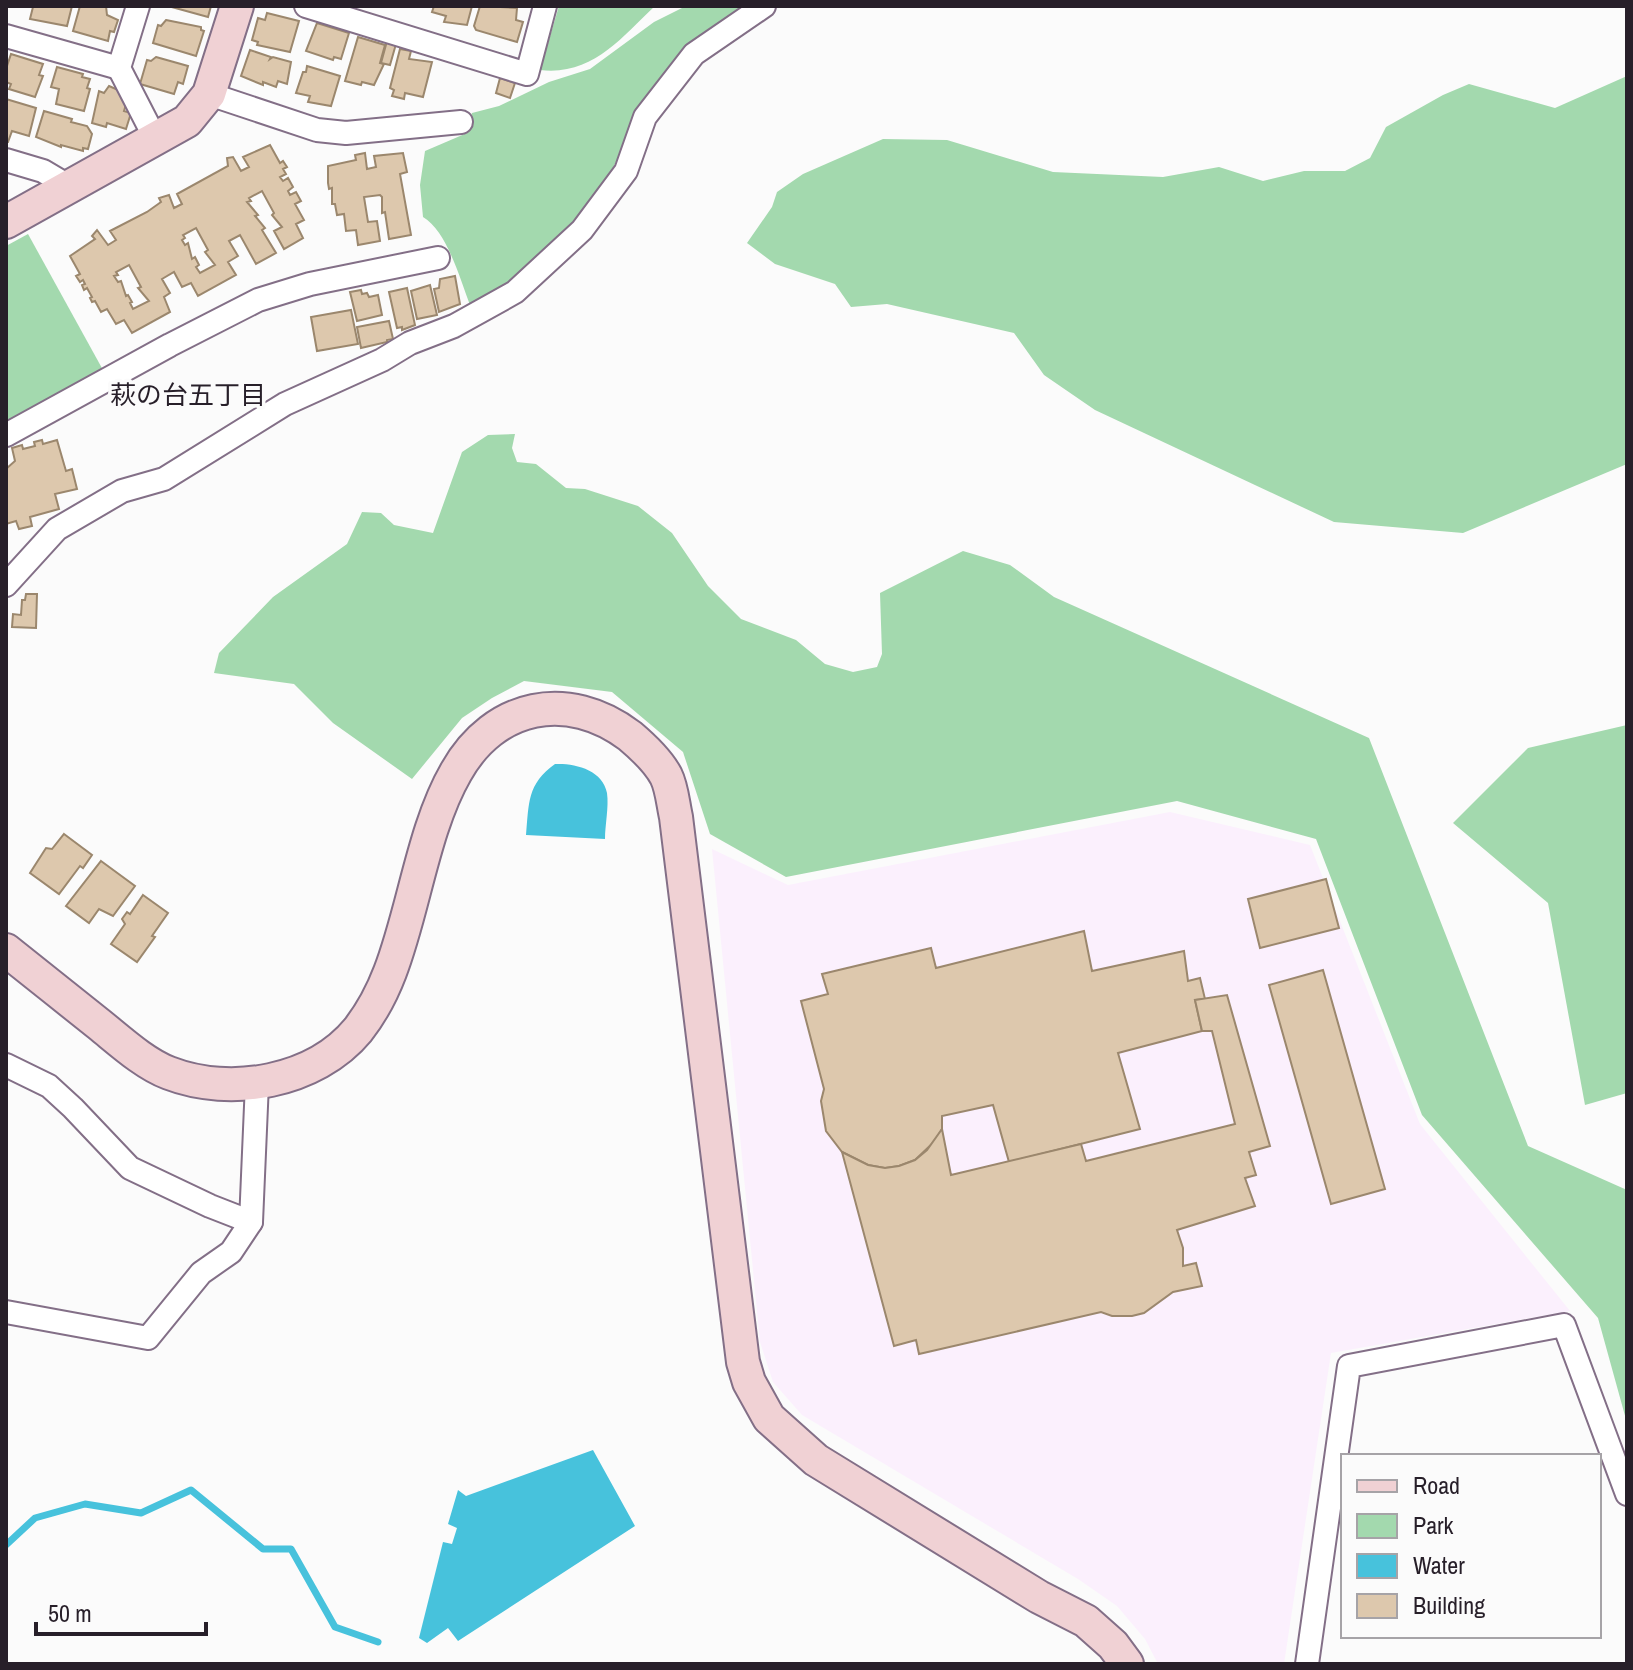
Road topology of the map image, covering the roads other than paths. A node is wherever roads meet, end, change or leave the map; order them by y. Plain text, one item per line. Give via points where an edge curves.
1 (138, 6) edge
2 (237, 6) edge
3 (306, 6) edge
4 (545, 6) edge
5 (764, 6) edge
6 (6, 36) edge
7 (119, 68) junction
8 (209, 94) junction
9 (461, 122) dead end
10 (156, 140) junction
11 (6, 160) edge
12 (70, 187) junction
13 (6, 222) edge
14 (438, 258) dead end
15 (6, 435) edge
16 (6, 585) edge
17 (6, 950) edge
18 (6, 1065) edge
19 (257, 1083) junction
20 (251, 1222) junction
21 (6, 1312) edge
22 (1627, 1494) edge
23 (1127, 1664) edge
24 (1307, 1664) edge

1 - 7 street
2 - 8 street
3 - 4 street via 527,74
5 - 16 street via 694,54 645,117 626,171 582,230 515,292 285,404 164,479 122,491 57,529
6 - 7 street
7 - 10 street
8 - 9 street via 331,132
8 - 10 street via 187,121
10 - 12 street
11 - 12 street via 43,171
12 - 13 street
14 - 15 street via 258,300
17 - 19 street via 168,1073 225,1084
18 - 20 street via 49,1086 130,1168
19 - 20 street
19 - 23 street via 310,1068 339,1049 379,999 444,795 473,747 509,718 541,708 572,709 621,730 643,747 666,777 676,817 749,1382 769,1418 816,1460 1086,1621
20 - 21 street via 231,1252 201,1273 148,1338
22 - 24 street via 1564,1325 1349,1366

